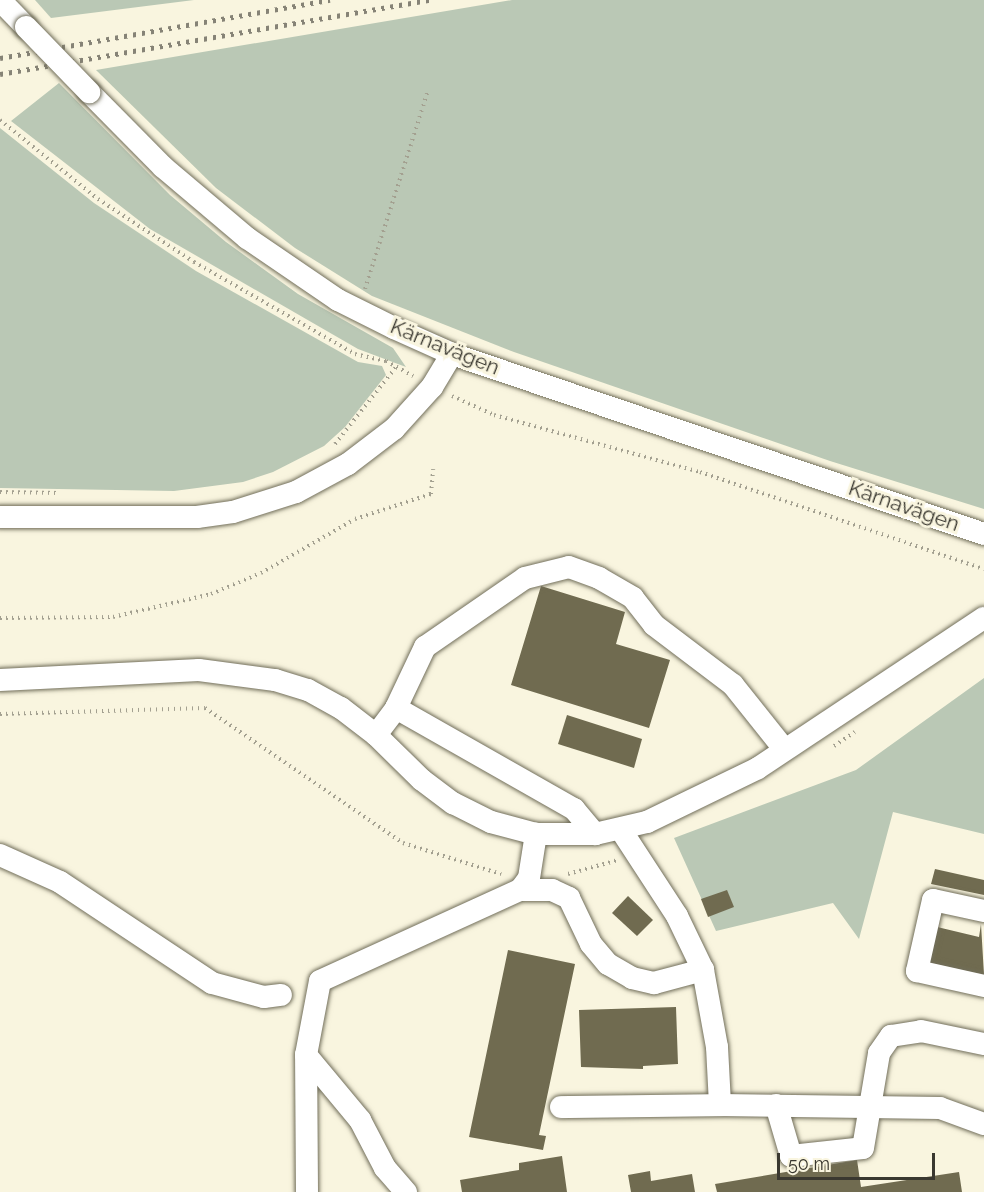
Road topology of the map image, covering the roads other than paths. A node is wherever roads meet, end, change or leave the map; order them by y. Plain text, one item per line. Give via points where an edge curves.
1 (0, 0) edge
2 (452, 354) junction
3 (0, 517) edge
4 (984, 534) edge
5 (984, 618) edge
6 (0, 680) edge
7 (396, 708) junction
8 (376, 735) junction
9 (784, 749) junction
10 (621, 830) junction
11 (536, 834) junction
12 (595, 834) junction
13 (0, 855) edge
14 (524, 884) junction
15 (984, 911) edge
16 (703, 970) junction
17 (984, 986) edge
18 (281, 994) dead end
19 (984, 1044) edge
20 (306, 1055) junction
21 (720, 1105) junction
22 (776, 1105) junction
23 (873, 1105) junction
24 (561, 1107) dead end
25 (984, 1124) edge
26 (307, 1192) edge
27 (406, 1192) edge

1 - 2 street, Kärnavägen, bridge via 163,167 230,224 290,270 358,310
2 - 3 street via 427,393 394,429 348,464 286,496 197,518
2 - 4 street, Kärnavägen
5 - 9 street
6 - 8 street via 199,670 236,672 308,690
7 - 8 street
7 - 9 street via 425,647 525,578 568,567 599,578 633,598 654,625 733,685
7 - 12 street via 574,809
8 - 11 street via 422,780 453,803 491,822
9 - 10 street via 758,768 686,805
10 - 12 street
10 - 16 street via 677,915
11 - 12 street
11 - 14 street
13 - 18 street via 60,882 212,983 264,997
14 - 16 street via 569,898 591,944 608,964 632,978 654,983
14 - 20 street via 320,981
15 - 17 street via 933,900 917,971
16 - 21 street via 717,1047
19 - 23 street via 921,1031 891,1036 879,1053
20 - 26 street
20 - 27 street via 360,1120 385,1168
21 - 22 street
21 - 24 street
22 - 23 street
22 - 23 street via 791,1156 863,1148
23 - 25 street via 940,1108

